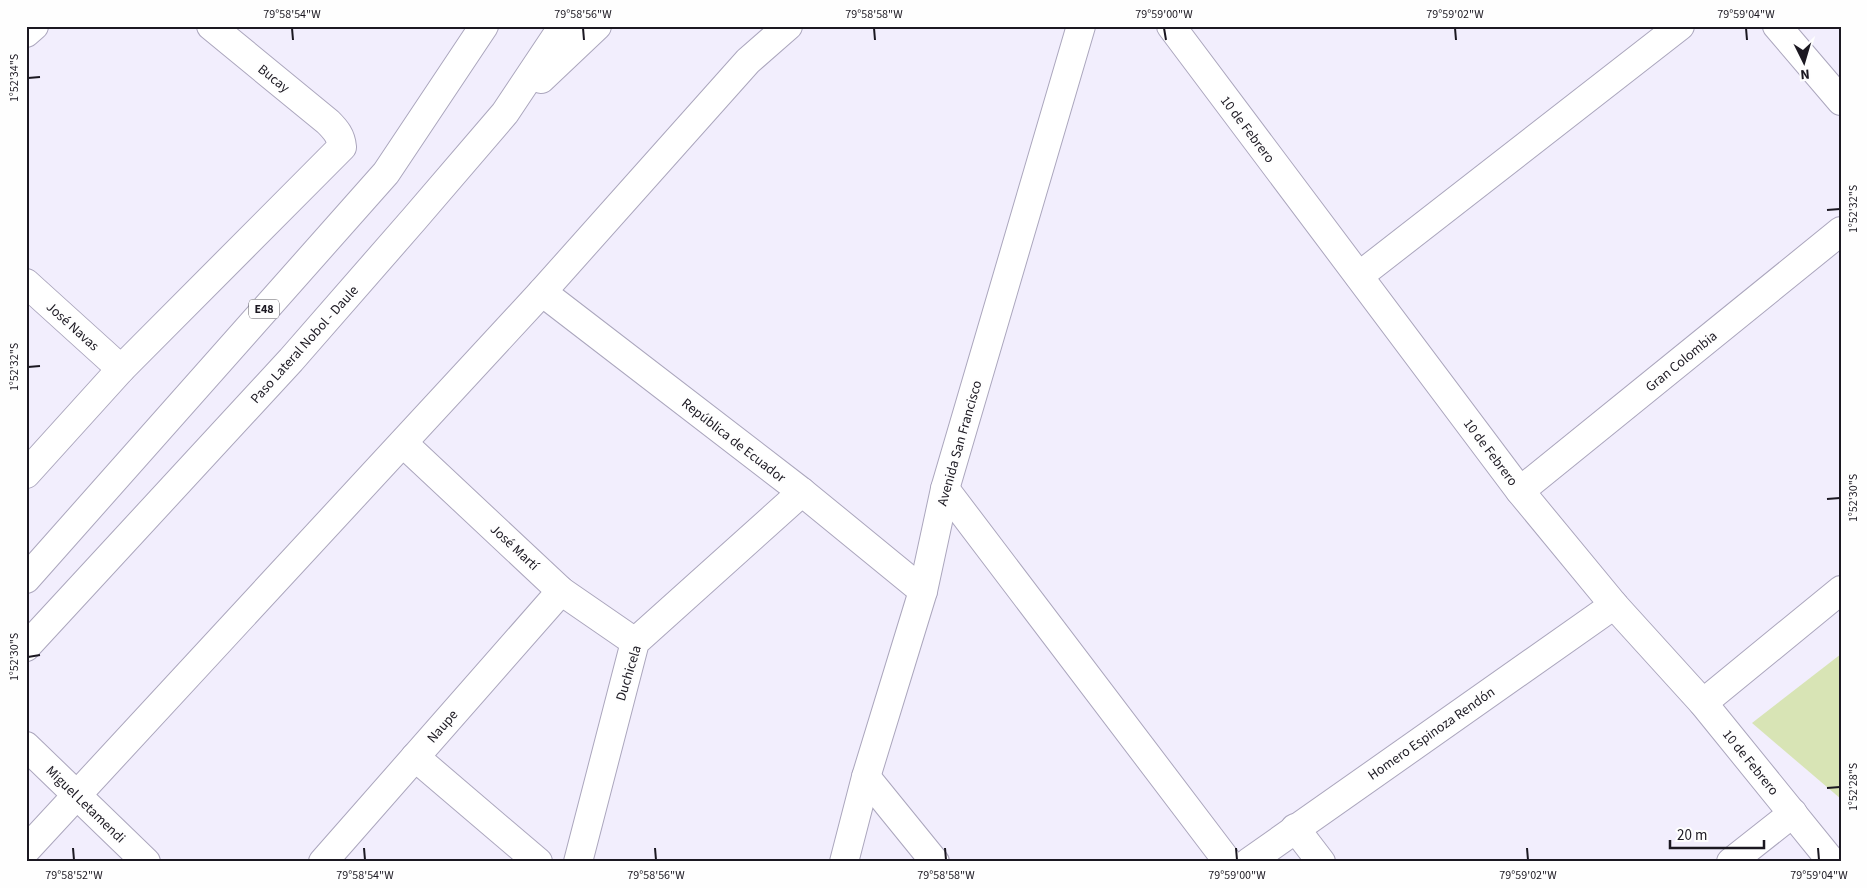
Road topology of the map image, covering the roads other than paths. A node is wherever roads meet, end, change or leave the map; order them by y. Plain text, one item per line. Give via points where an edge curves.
1 (34, 26) edge
2 (210, 26) edge
3 (484, 26) edge
4 (563, 26) edge
5 (597, 26) edge
6 (788, 26) edge
7 (1080, 26) edge
8 (1171, 26) edge
9 (1680, 26) edge
10 (1777, 26) edge
11 (26, 33) edge
12 (1841, 101) edge
13 (505, 113) junction
14 (1841, 230) edge
15 (1359, 276) junction
16 (26, 283) edge
17 (542, 292) junction
18 (120, 369) junction
19 (403, 443) junction
20 (26, 474) edge
21 (945, 489) junction
22 (1520, 491) junction
23 (802, 492) junction
24 (26, 579) edge
25 (1841, 590) edge
26 (561, 591) junction
27 (923, 591) junction
28 (1614, 605) junction
29 (635, 642) junction
30 (26, 647) edge
31 (1703, 703) junction
32 (26, 746) edge
33 (415, 757) junction
34 (866, 777) junction
35 (78, 796) junction
36 (1793, 813) junction
37 (1295, 828) junction
38 (26, 850) edge
39 (146, 862) edge
40 (323, 862) edge
41 (538, 862) edge
42 (578, 862) edge
43 (844, 862) edge
44 (935, 862) edge
45 (1228, 862) edge
46 (1249, 862) edge
47 (1321, 862) edge
48 (1731, 862) edge
49 (1832, 862) edge

1 - 11 street
2 - 18 street, Bucay via 337,131 342,147
3 - 24 street, E48 via 386,173
4 - 13 street, Paso Lateral Nobol - Daule
5 - 13 street
6 - 17 street via 748,61
7 - 21 street, Avenida San Francisco
8 - 15 street, 10 de Febrero
9 - 15 street
10 - 12 street
13 - 30 street, Paso Lateral Nobol - Daule via 291,360
14 - 22 street, Gran Colombia
15 - 22 street, 10 de Febrero
16 - 18 street, José Navas
17 - 19 street
17 - 23 street, República de Ecuador
18 - 20 street
19 - 26 street, José Martí
19 - 35 street
21 - 27 street, Avenida San Francisco
21 - 45 street
22 - 28 street, 10 de Febrero
23 - 27 street, República de Ecuador
23 - 29 street, Duchicela
25 - 31 street
26 - 29 street, José Martí
26 - 33 street, Naupe
27 - 34 street, Avenida San Francisco
28 - 31 street, 10 de Febrero
28 - 37 street, Homero Espinoza Rendón
29 - 42 street, Duchicela
31 - 36 street, 10 de Febrero
32 - 35 street, Miguel Letamendi
33 - 40 street, Naupe
33 - 41 street
34 - 43 street, Avenida San Francisco
34 - 44 street
35 - 38 street
35 - 39 street, Miguel Letamendi
36 - 48 street
36 - 49 street, 10 de Febrero
37 - 46 street, Homero Espinoza Rendón
37 - 47 street

